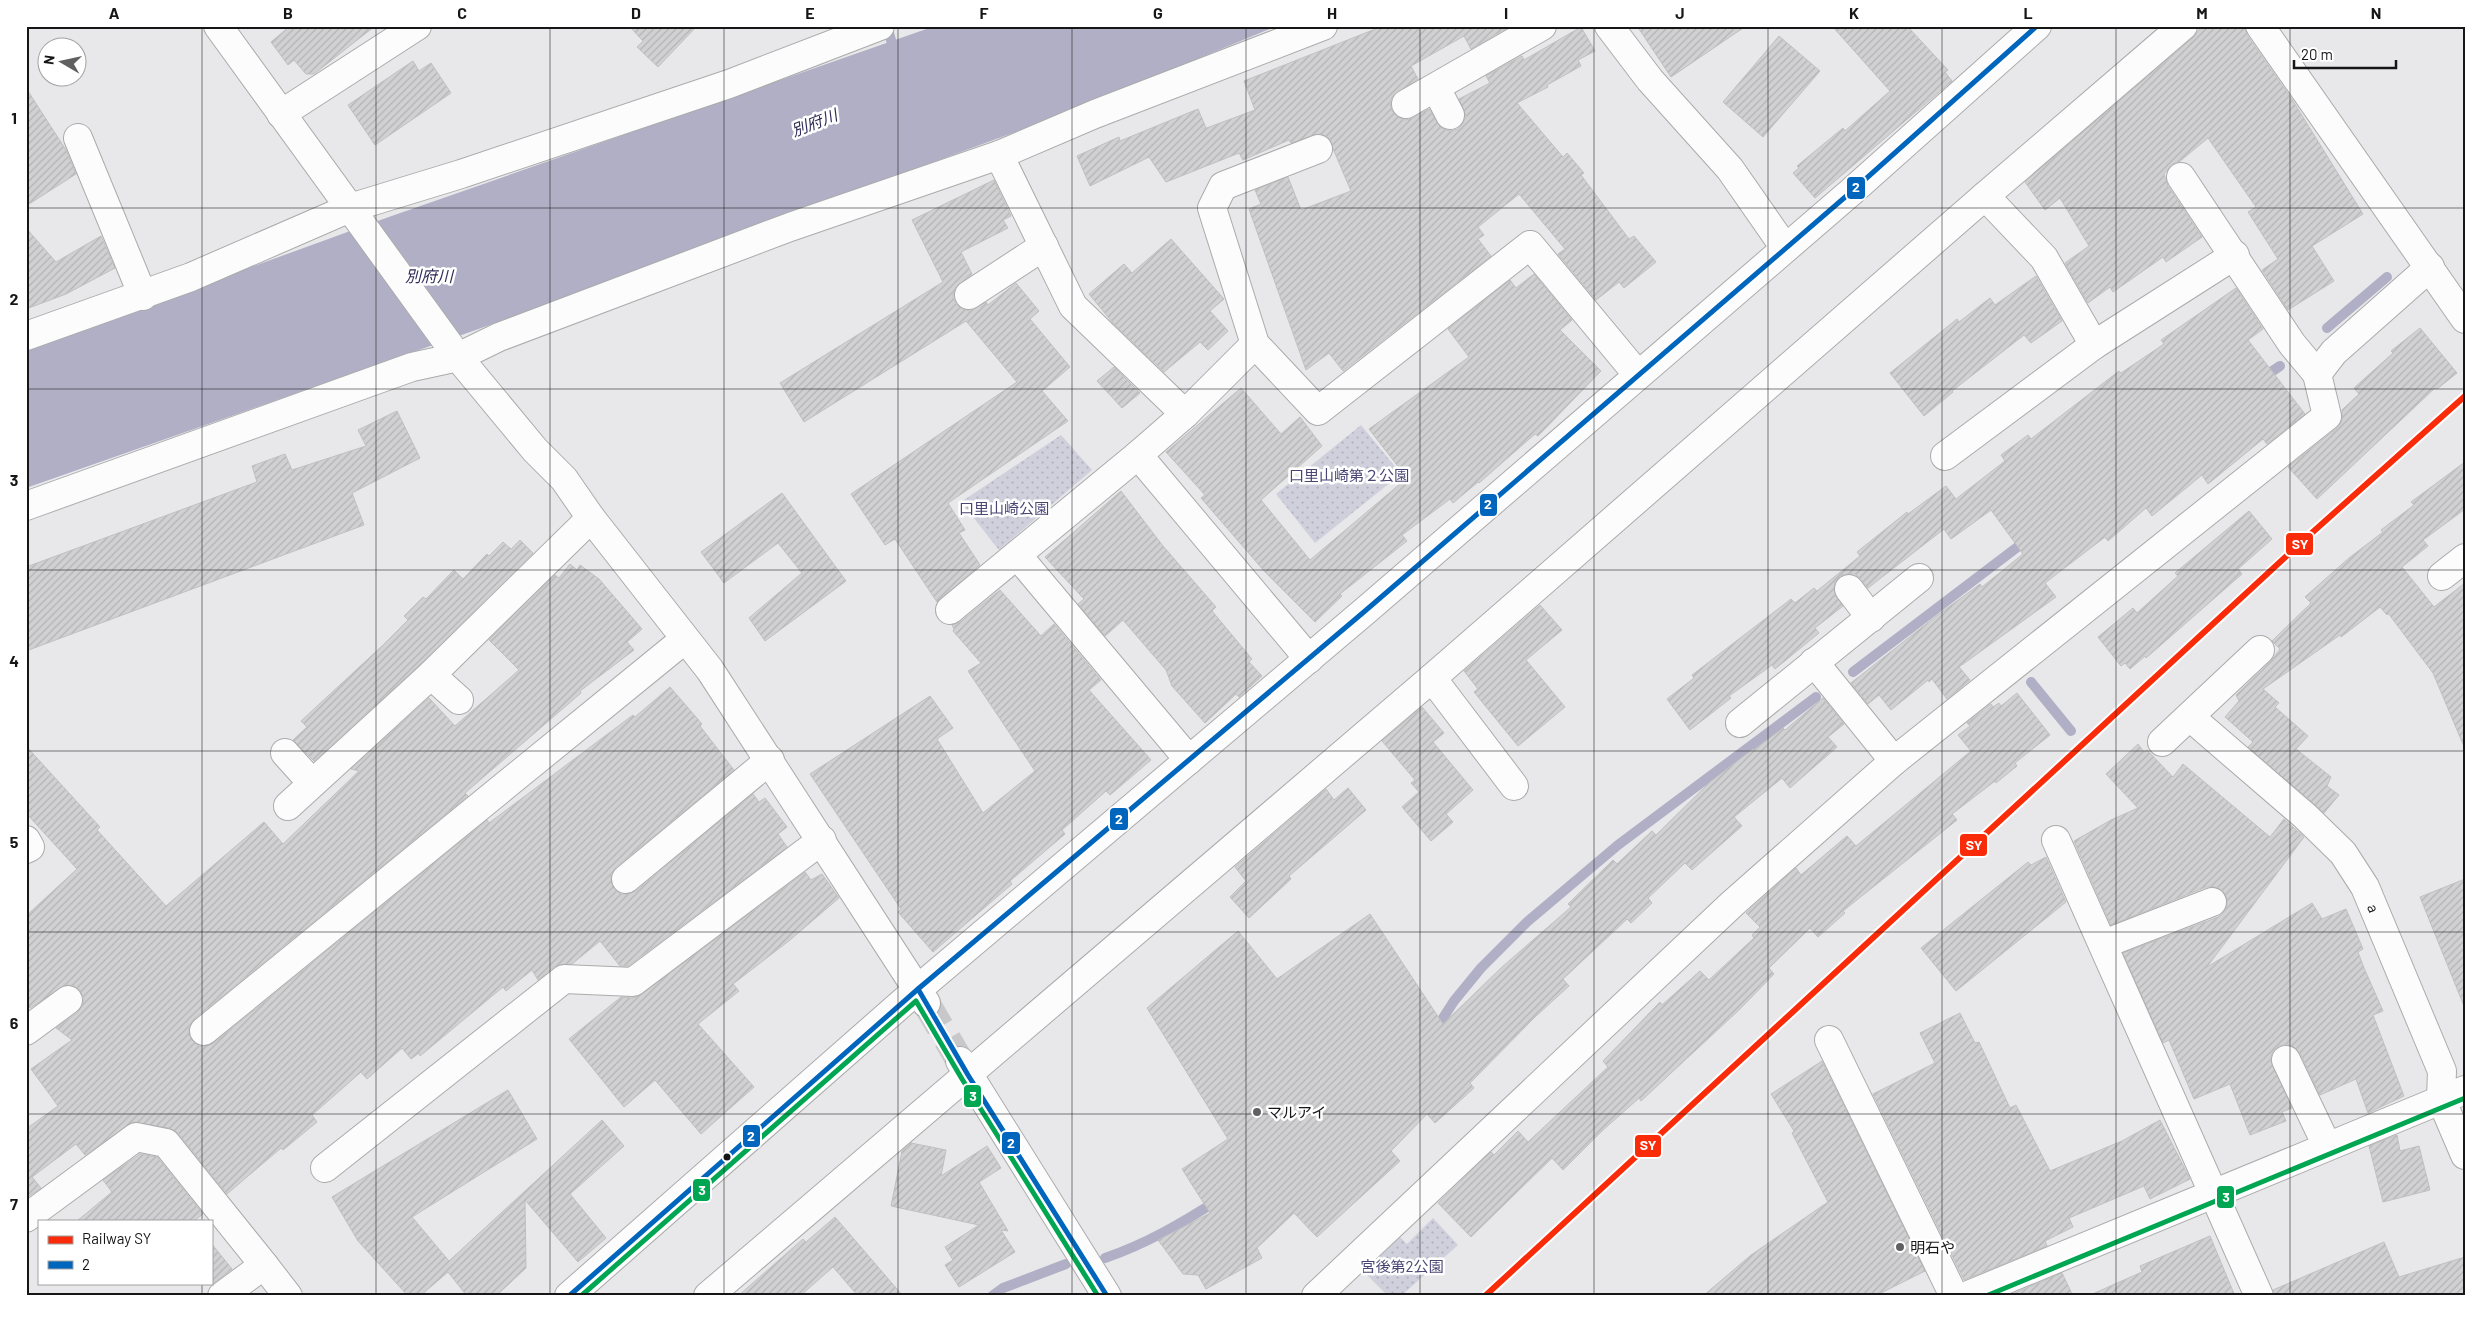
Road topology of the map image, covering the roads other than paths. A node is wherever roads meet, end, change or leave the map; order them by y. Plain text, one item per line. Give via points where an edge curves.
1 (218, 26) edge
2 (417, 26) edge
3 (880, 26) edge
4 (1323, 26) edge
5 (1542, 26) edge
6 (1609, 26) edge
7 (2037, 26) edge
8 (2183, 26) edge
9 (2260, 26) edge
10 (1436, 88) junction
11 (1406, 104) dead end
12 (281, 114) junction
13 (1450, 115) dead end
14 (78, 138) dead end
15 (1318, 149) dead end
16 (1000, 155) junction
17 (2181, 177) dead end
18 (1985, 196) junction
19 (350, 208) junction
20 (1044, 246) junction
21 (1785, 248) junction
22 (2235, 255) junction
23 (2430, 267) junction
24 (969, 294) dead end
25 (143, 296) junction
26 (2462, 310) edge
27 (26, 336) edge
28 (1255, 344) junction
29 (2094, 345) junction
30 (458, 357) junction
31 (2306, 360) junction
32 (1638, 375) junction
33 (1185, 414) junction
34 (1138, 455) junction
35 (1945, 456) dead end
36 (26, 506) edge
37 (591, 518) junction
38 (1017, 555) junction
39 (2465, 558) edge
40 (2442, 576) dead end
41 (1919, 578) dead end
42 (1849, 589) dead end
43 (950, 610) dead end
44 (1871, 618) junction
45 (685, 639) junction
46 (2260, 650) dead end
47 (1309, 659) junction
48 (1814, 662) junction
49 (431, 675) junction
50 (1432, 678) junction
51 (459, 700) dead end
52 (2190, 717) junction
53 (1740, 723) dead end
54 (2162, 742) dead end
55 (285, 753) dead end
56 (770, 760) junction
57 (1189, 760) junction
58 (1894, 761) junction
59 (312, 783) junction
60 (1514, 786) dead end
61 (288, 806) dead end
62 (26, 840) edge
63 (822, 840) junction
64 (2056, 840) dead end
65 (26, 849) edge
66 (626, 879) dead end
67 (2212, 902) dead end
68 (2104, 944) junction
69 (922, 996) junction
70 (68, 1000) dead end
71 (26, 1031) edge
72 (204, 1031) dead end
73 (1829, 1040) dead end
74 (2286, 1060) dead end
75 (964, 1068) junction
76 (2453, 1095) edge
77 (2327, 1146) junction
78 (2465, 1155) edge
79 (325, 1168) dead end
80 (2214, 1192) junction
81 (26, 1218) edge
82 (264, 1264) junction
83 (222, 1296) edge
84 (288, 1296) edge
85 (569, 1296) edge
86 (708, 1296) edge
87 (1107, 1296) edge
88 (1316, 1296) edge
89 (1954, 1296) edge
90 (1966, 1296) edge
91 (2259, 1296) edge

1 - 12 street
2 - 12 street
3 - 19 street via 728,84
4 - 16 street via 1095,114
5 - 10 street
6 - 21 street via 1650,80 1730,169
7 - 21 street
8 - 18 street
9 - 23 street
10 - 11 street
10 - 13 street
12 - 19 street
14 - 25 street
15 - 28 street via 1222,186 1212,208
16 - 20 street
16 - 30 street via 790,227 499,337
17 - 22 street
18 - 29 street via 2044,258
18 - 50 street
19 - 25 street
19 - 30 street
20 - 24 street
20 - 33 street via 1073,306
21 - 32 street
22 - 29 street
22 - 31 street
23 - 26 street
23 - 31 street via 2334,352
25 - 27 street
28 - 32 street via 1318,411 1530,245
28 - 33 street
29 - 35 street
30 - 36 street via 412,367
30 - 37 street via 535,450 564,479
31 - 58 street via 2327,416
32 - 47 street
33 - 34 street
34 - 38 street
34 - 47 street
37 - 45 street
37 - 49 street
38 - 43 street
38 - 57 street
39 - 40 street
41 - 44 street
42 - 44 street
44 - 48 street
45 - 56 street via 710,670
45 - 72 street
46 - 52 street
47 - 57 street
48 - 53 street
48 - 58 street
49 - 51 street
49 - 59 street
50 - 60 street
50 - 75 street
52 - 54 street
52 - 76 street, a via 2343,853 2365,887
55 - 59 street
56 - 63 street
56 - 66 street
57 - 69 street
58 - 88 street via 1732,904
59 - 61 street
62 - 65 street via 30,847
63 - 69 street
63 - 79 street via 633,982 564,980
64 - 68 street
67 - 68 street
68 - 80 street
69 - 85 street
70 - 71 street
73 - 89 street
74 - 77 street
75 - 86 street
75 - 87 street
76 - 77 street
76 - 78 street, a
77 - 80 street
80 - 90 street
80 - 91 street
81 - 82 street via 136,1137 158,1141 166,1143
82 - 83 street
82 - 84 street

